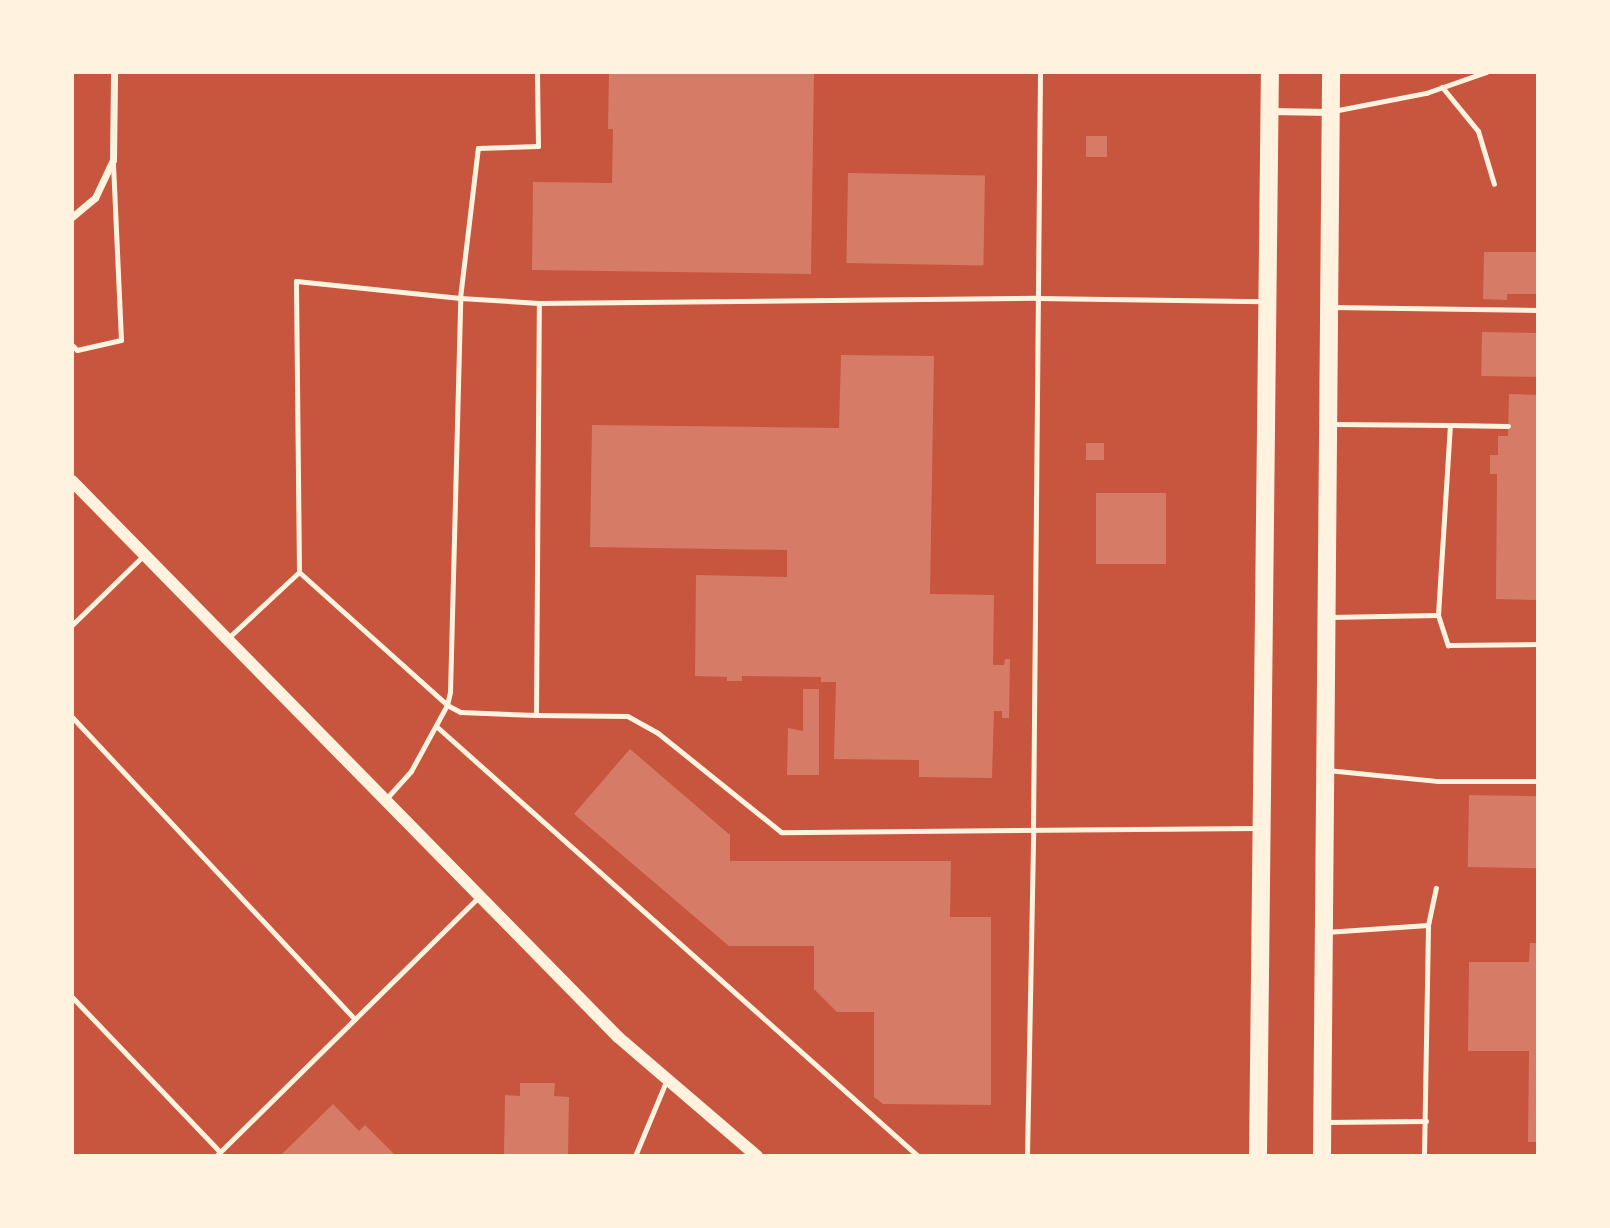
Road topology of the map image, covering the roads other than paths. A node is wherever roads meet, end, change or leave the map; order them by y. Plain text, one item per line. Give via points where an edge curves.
1 (114, 72) edge
2 (537, 72) edge
3 (1040, 72) edge
4 (1270, 72) edge
5 (1331, 72) edge
6 (1486, 72) edge
7 (1474, 74) edge
8 (1442, 87) junction
9 (1269, 111) junction
10 (1330, 112) junction
11 (113, 160) junction
12 (1493, 184) dead end
13 (72, 217) edge
14 (460, 298) junction
15 (1035, 298) junction
16 (1267, 301) junction
17 (539, 303) junction
18 (1328, 307) junction
19 (1538, 310) edge
20 (72, 345) edge
21 (1327, 424) junction
22 (1450, 425) junction
23 (1508, 426) dead end
24 (72, 481) edge
25 (144, 555) junction
26 (299, 572) junction
27 (1438, 614) junction
28 (1325, 617) junction
29 (72, 625) edge
30 (227, 639) junction
31 (1538, 644) edge
32 (447, 705) junction
33 (536, 715) junction
34 (72, 717) edge
35 (436, 726) junction
36 (1324, 770) junction
37 (1538, 781) edge
38 (385, 800) junction
39 (1261, 828) junction
40 (1033, 830) junction
41 (1436, 888) dead end
42 (480, 896) junction
43 (1428, 925) junction
44 (1323, 933) junction
45 (72, 997) edge
46 (355, 1019) junction
47 (667, 1079) junction
48 (1426, 1121) junction
49 (1322, 1122) junction
50 (218, 1154) edge
51 (635, 1156) edge
52 (757, 1156) edge
53 (918, 1156) edge
54 (1027, 1156) edge
55 (1258, 1156) edge
56 (1322, 1156) edge
57 (1424, 1156) edge

1 - 11 street
2 - 14 lane via 538,146 478,148
3 - 15 lane
4 - 9 main road
5 - 10 main road
6 - 7 lane
7 - 8 lane
8 - 10 lane
8 - 12 lane via 1478,131
9 - 10 street
9 - 16 main road
10 - 18 main road
11 - 13 street via 95,198
11 - 20 lane via 121,340 77,350
14 - 17 lane
14 - 26 lane via 296,281
14 - 32 lane
15 - 16 lane
15 - 17 lane
15 - 40 lane
16 - 39 main road
17 - 33 lane
18 - 19 lane
18 - 21 main road
21 - 22 lane
21 - 28 main road
22 - 23 lane
22 - 27 lane
24 - 25 street
25 - 29 lane
25 - 30 street
26 - 30 lane
26 - 32 lane
27 - 28 lane
27 - 31 lane via 1448,645
28 - 36 main road
30 - 38 street
32 - 33 lane via 460,712
32 - 35 lane
33 - 40 lane via 627,716 658,733 781,832
34 - 46 lane
35 - 38 lane via 411,771
35 - 53 lane
36 - 37 lane via 1438,781
36 - 44 main road
38 - 42 street
39 - 40 lane
39 - 55 main road
40 - 54 lane
41 - 43 lane
42 - 46 lane
42 - 47 street via 618,1037
43 - 44 lane
43 - 48 lane
44 - 49 main road
45 - 50 lane
46 - 50 lane
47 - 51 lane
47 - 52 street
48 - 49 lane
48 - 57 lane
49 - 56 main road

